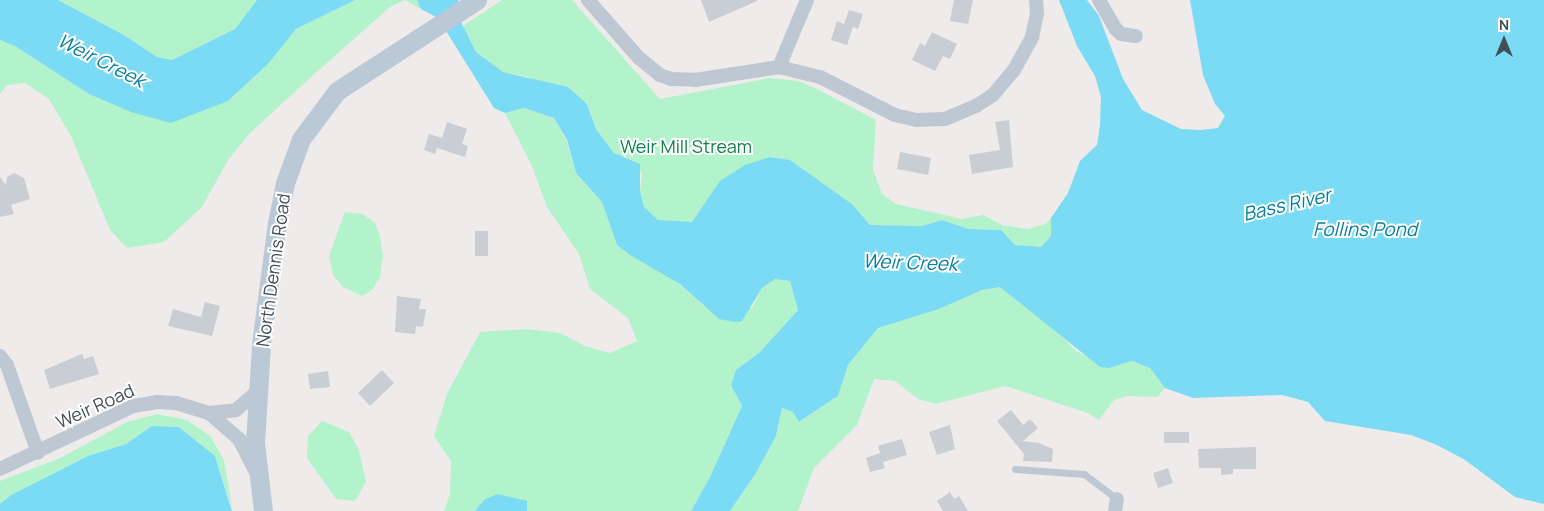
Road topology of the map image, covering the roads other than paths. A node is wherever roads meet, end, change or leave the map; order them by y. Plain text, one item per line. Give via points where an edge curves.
1 (588, 0) edge
2 (807, 0) edge
3 (1036, 0) edge
4 (1100, 0) edge
5 (472, 3) edge
6 (1136, 36) dead end
7 (779, 67) junction
8 (0, 356) edge
9 (258, 392) junction
10 (209, 414) junction
11 (38, 453) junction
12 (0, 469) edge
13 (1015, 469) dead end
14 (257, 473) junction
15 (1116, 505) edge
16 (263, 511) edge

1 - 7 street via 639,58 660,75 671,79 695,80
2 - 7 street
3 - 7 street via 1032,37 1004,84 976,106 945,119 905,119 820,77
4 - 6 street via 1121,34
5 - 9 main road, North Dennis Road via 338,91 301,139 285,183 277,223
8 - 11 street
9 - 10 street, Weir Road via 236,410
9 - 14 main road, North Dennis Road
10 - 11 street, Weir Road via 176,403 146,403 120,412
10 - 14 street, Weir Road via 239,439
11 - 12 street, Weir Road
13 - 15 lane via 1084,474
14 - 16 main road, North Dennis Road

